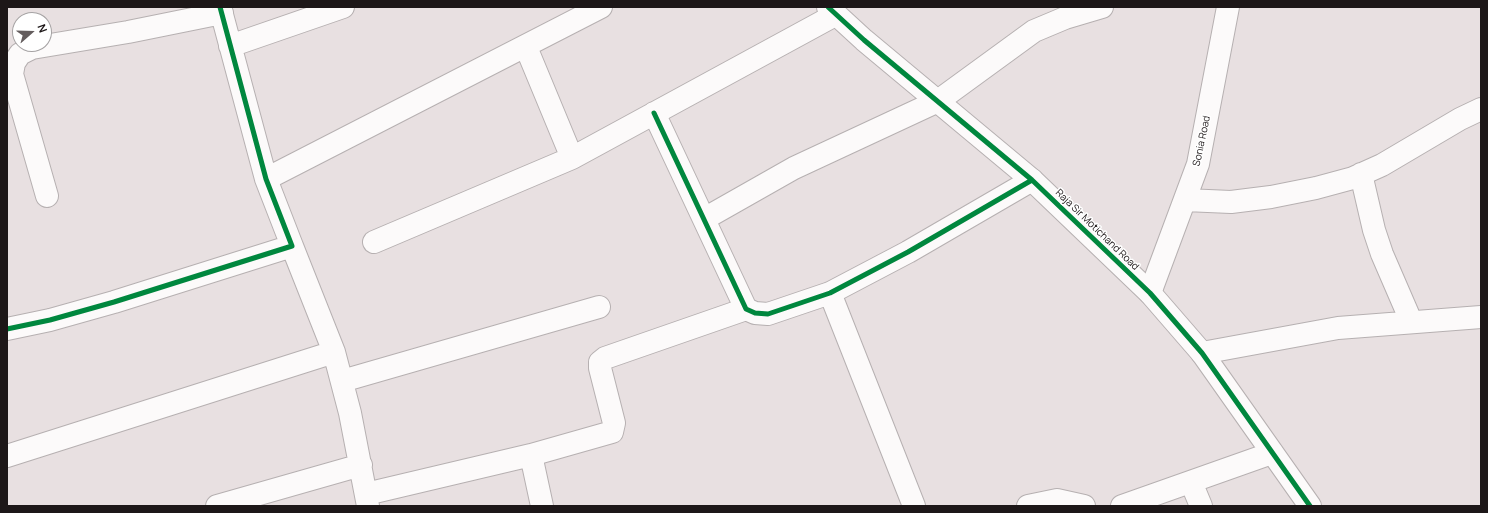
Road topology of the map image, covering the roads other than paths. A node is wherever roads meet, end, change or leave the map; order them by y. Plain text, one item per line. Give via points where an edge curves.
1 (343, 7) edge
2 (601, 7) edge
3 (1102, 7) edge
4 (1228, 7) edge
5 (221, 10) edge
6 (832, 11) edge
7 (230, 46) junction
8 (526, 47) junction
9 (938, 101) junction
10 (1481, 109) edge
11 (654, 113) junction
12 (572, 158) junction
13 (1362, 174) junction
14 (266, 179) junction
15 (1032, 180) junction
16 (47, 196) dead end
17 (1184, 200) junction
18 (704, 219) junction
19 (374, 242) dead end
20 (292, 246) junction
21 (830, 293) junction
22 (1150, 293) junction
23 (599, 307) dead end
24 (746, 309) junction
25 (1481, 317) edge
26 (1411, 321) junction
27 (7, 329) edge
28 (334, 352) junction
29 (1202, 353) junction
30 (342, 381) junction
31 (1272, 453) junction
32 (531, 455) junction
33 (7, 456) edge
34 (361, 465) junction
35 (1191, 482) junction
36 (367, 500) edge
37 (217, 506) edge
38 (542, 506) edge
39 (914, 506) edge
40 (1028, 506) edge
41 (1080, 506) edge
42 (1122, 506) edge
43 (1200, 506) edge
44 (1310, 506) edge

1 - 7 street
2 - 8 street
3 - 9 street via 1034,31
4 - 17 street, Sonia Road via 1198,164
5 - 7 street
5 - 16 street via 128,32 32,48 20,54 14,63 12,74
6 - 9 street, Raja Sir Motichand Road
6 - 11 street
7 - 14 street
8 - 12 street
8 - 14 street
9 - 15 street, Raja Sir Motichand Road
9 - 18 street via 794,168
10 - 13 street via 1460,118 1382,165
11 - 12 street
11 - 18 street
12 - 19 street
13 - 17 street via 1316,188 1271,197 1231,202
13 - 26 street via 1380,248
14 - 20 street
15 - 21 street via 908,252
15 - 22 street, Raja Sir Motichand Road
17 - 22 street, Sonia Road
18 - 24 street
20 - 27 street via 114,302
20 - 28 street
21 - 24 street via 768,314
21 - 39 street
22 - 29 street, Raja Sir Motichand Road
23 - 30 street
24 - 32 street via 605,358 600,362 600,368 614,423 612,432
25 - 26 street
26 - 29 street via 1338,328
28 - 30 street
28 - 33 street
29 - 31 street, Raja Sir Motichand Road
30 - 34 street
31 - 35 street
31 - 44 street, Raja Sir Motichand Road
32 - 36 street
32 - 38 street
34 - 36 street
34 - 37 street
35 - 42 street
35 - 43 street
40 - 41 street via 1057,500

